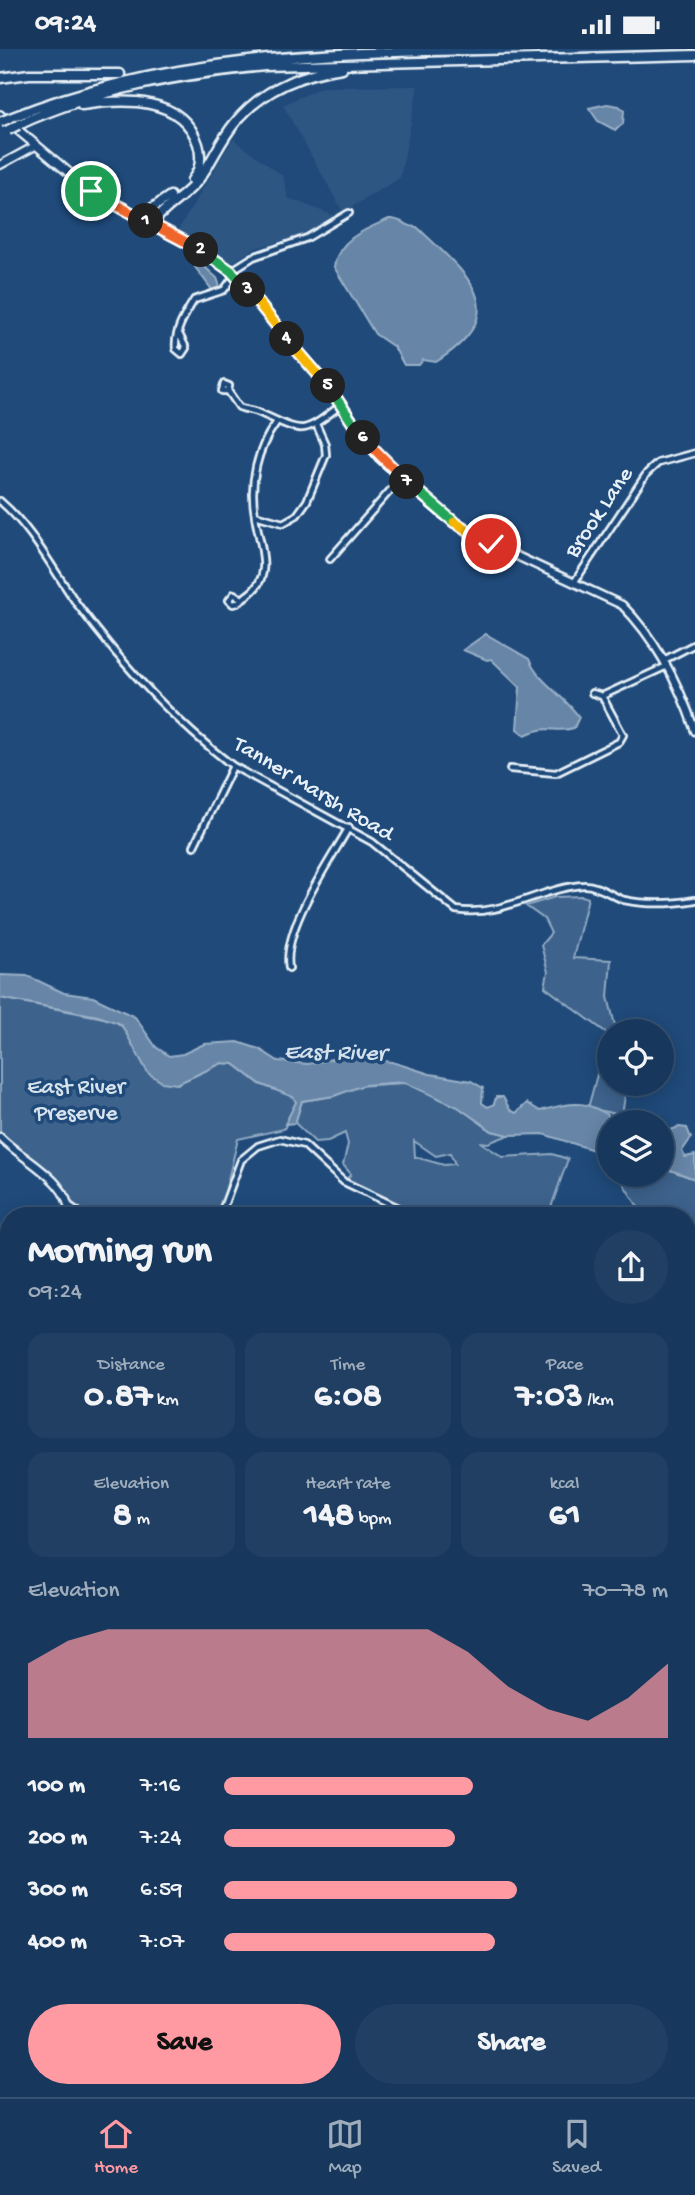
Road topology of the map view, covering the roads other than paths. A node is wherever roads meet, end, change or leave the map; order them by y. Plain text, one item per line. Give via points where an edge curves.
1 (534, 49) edge
2 (695, 55) edge
3 (400, 62) junction
4 (161, 69) junction
5 (0, 78) edge
6 (0, 115) edge
7 (0, 122) edge
8 (22, 123) junction
9 (4, 131) edge
10 (35, 146) junction
11 (0, 165) edge
12 (349, 213) dead end
13 (138, 218) junction
14 (152, 224) junction
15 (233, 273) junction
16 (178, 333) dead end
17 (228, 391) dead end
18 (341, 405) junction
19 (276, 423) junction
20 (316, 424) junction
21 (695, 453) edge
22 (402, 477) junction
23 (1, 502) edge
24 (255, 515) junction
25 (330, 559) dead end
26 (575, 581) junction
27 (242, 599) dead end
28 (695, 644) edge
29 (666, 663) junction
30 (592, 693) dead end
31 (602, 696) junction
32 (695, 731) edge
33 (233, 766) junction
34 (509, 769) dead end
35 (349, 827) junction
36 (194, 846) dead end
37 (695, 900) edge
38 (289, 968) dead end
39 (0, 1137) edge
40 (70, 1206) edge
41 (223, 1207) edge
42 (397, 1207) edge

1 - 4 highway via 259,56
2 - 3 highway
3 - 8 highway via 211,71 117,90
3 - 14 highway via 314,73 262,97 234,124 198,181 168,204
4 - 5 highway via 105,76
4 - 7 highway, bridge via 106,83
6 - 10 main road
8 - 9 highway, bridge
8 - 13 highway via 108,101 149,103 178,117 196,139 201,163 187,185
10 - 11 street
10 - 13 main road via 91,191
12 - 15 street via 307,238 253,257
13 - 14 main road
14 - 15 street
15 - 16 street via 224,290 194,300
15 - 18 street
17 - 19 street via 239,407
18 - 20 street
18 - 22 street via 371,447
19 - 20 street via 292,429
19 - 24 street via 258,458
20 - 24 street via 326,455 307,501 283,523
21 - 26 street, Brook Lane via 658,463 647,473
22 - 25 street
22 - 26 street via 463,529
23 - 33 street, Tanner Marsh Road via 115,650
24 - 27 street via 264,567 255,591
26 - 29 street via 622,605
28 - 29 street
29 - 31 street
29 - 32 street
30 - 31 street
31 - 34 street via 622,735 619,742 556,773
33 - 35 street, Tanner Marsh Road
33 - 36 street
35 - 37 street, Tanner Marsh Road via 456,910 492,909 585,884 625,900 667,905
35 - 38 street via 294,926 287,947
39 - 40 street via 61,1188
41 - 42 street via 241,1160 258,1146 280,1139 304,1145 344,1182

